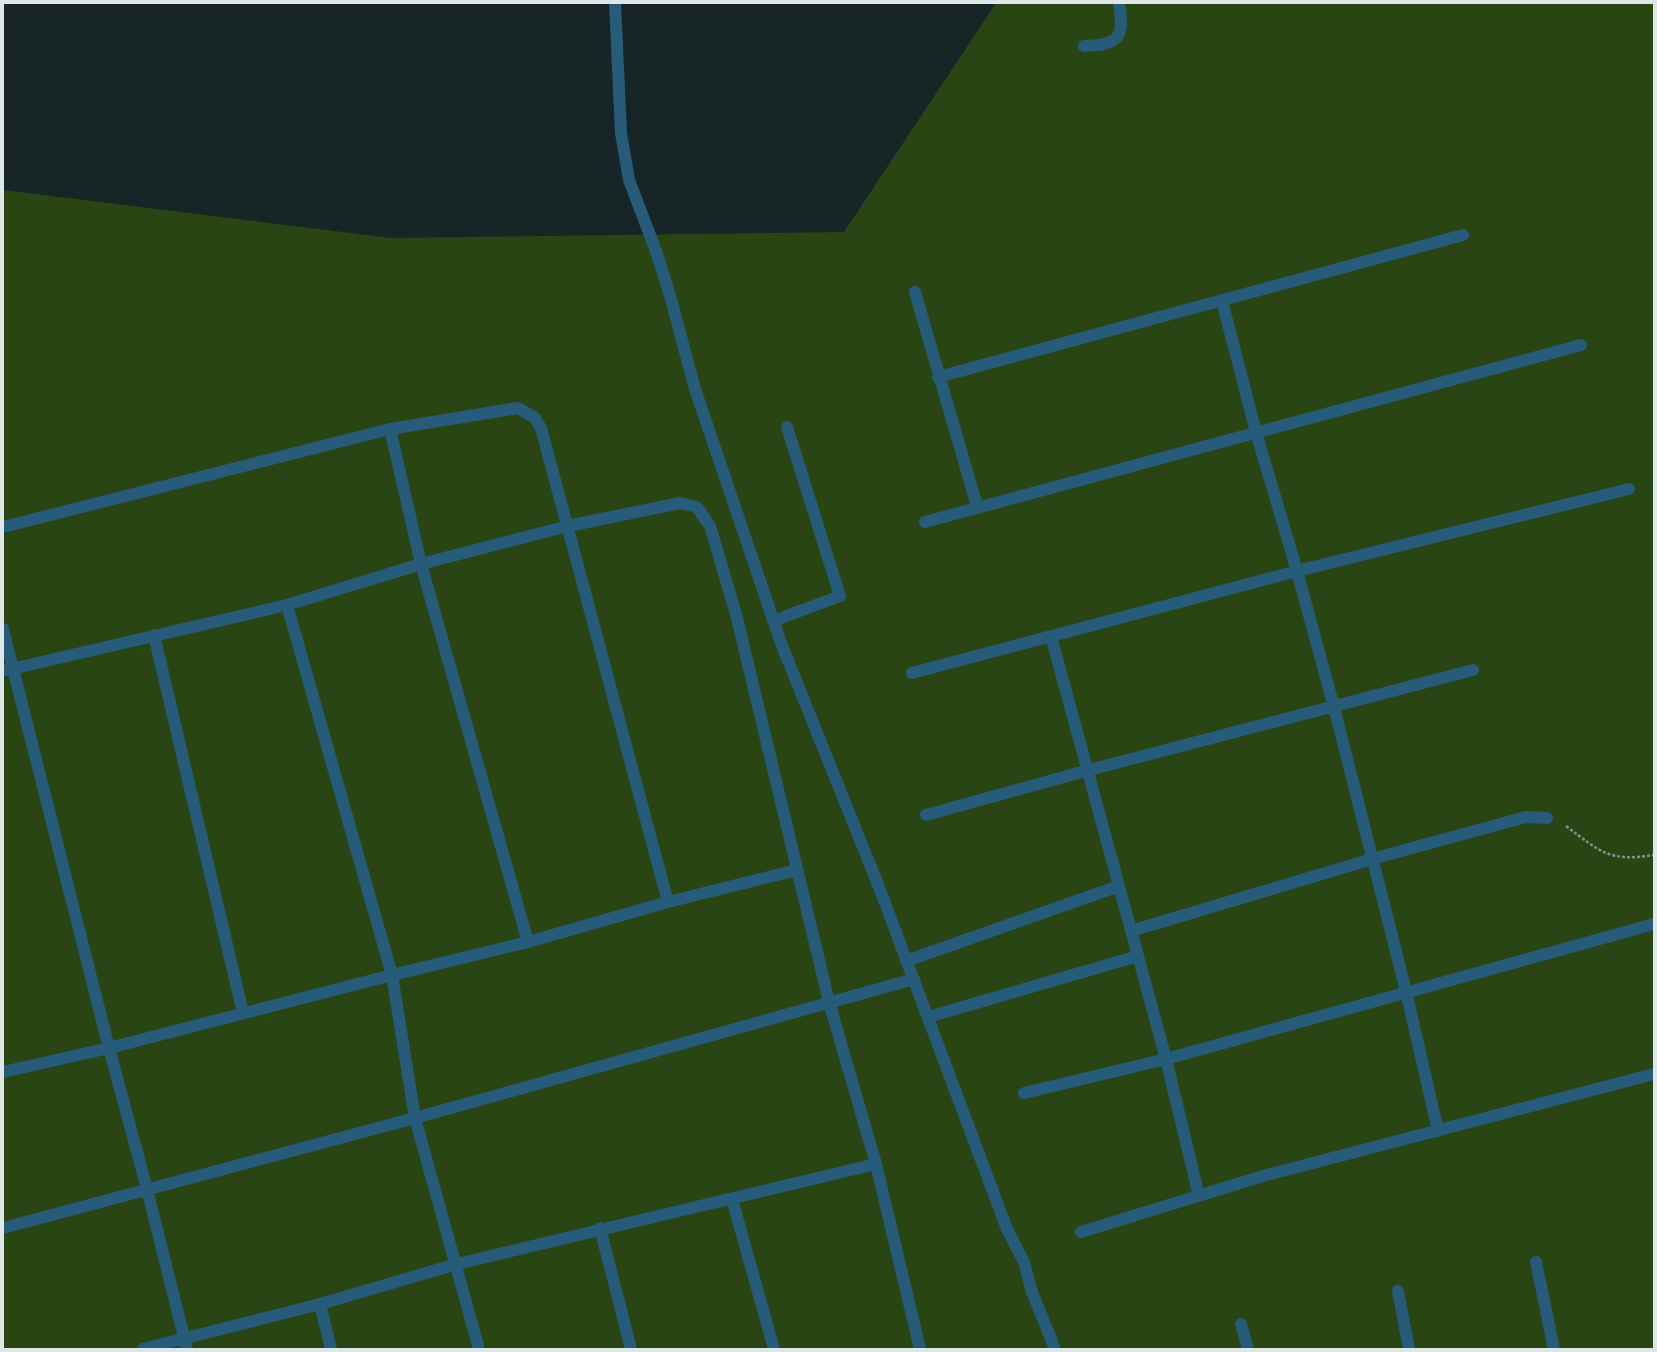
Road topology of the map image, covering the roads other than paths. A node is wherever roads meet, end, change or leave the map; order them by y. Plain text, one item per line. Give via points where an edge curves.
1 (614, 3) edge
2 (1119, 3) edge
3 (1084, 46) dead end
4 (1463, 234) dead end
5 (915, 292) dead end
6 (1222, 301) junction
7 (1581, 345) dead end
8 (938, 377) junction
9 (787, 427) dead end
10 (390, 429) junction
11 (1256, 432) junction
12 (1629, 489) dead end
13 (977, 506) junction
14 (925, 522) dead end
15 (3, 526) edge
16 (568, 526) junction
17 (421, 564) junction
18 (1297, 571) junction
19 (286, 605) junction
20 (773, 621) junction
21 (3, 629) edge
22 (154, 636) junction
23 (1051, 636) junction
24 (8, 670) edge
25 (1472, 670) dead end
26 (912, 673) dead end
27 (1334, 707) junction
28 (1089, 770) junction
29 (926, 815) dead end
30 (1547, 818) road end
31 (1372, 859) junction
32 (797, 870) junction
33 (1119, 886) junction
34 (668, 902) junction
35 (1654, 924) edge
36 (1131, 931) junction
37 (528, 942) junction
38 (1138, 956) junction
39 (906, 960) junction
40 (392, 975) junction
41 (914, 979) junction
42 (1406, 991) junction
43 (829, 1002) junction
44 (243, 1013) junction
45 (928, 1016) junction
46 (109, 1048) junction
47 (1166, 1059) junction
48 (3, 1072) edge
49 (1654, 1074) edge
50 (1024, 1093) dead end
51 (415, 1118) junction
52 (1438, 1131) junction
53 (876, 1164) junction
54 (147, 1189) junction
55 (1199, 1196) junction
56 (732, 1199) junction
57 (3, 1228) edge
58 (600, 1228) junction
59 (1081, 1232) dead end
60 (1536, 1262) dead end
61 (457, 1264) junction
62 (1398, 1292) dead end
63 (320, 1304) junction
64 (1241, 1324) dead end
65 (185, 1343) edge
66 (143, 1349) edge
67 (331, 1349) edge
68 (479, 1349) edge
69 (631, 1349) edge
70 (774, 1349) edge
71 (920, 1349) edge
72 (1055, 1349) edge
73 (1248, 1349) edge
74 (1409, 1349) edge
75 (1554, 1349) edge

1 - 20 street via 621,133 629,180 656,251 695,389
2 - 3 street via 1122,20 1120,34 1103,46
4 - 6 street
5 - 8 street
6 - 8 street
6 - 11 street
7 - 11 street
8 - 13 street
9 - 20 street via 840,596
10 - 15 street
10 - 16 street via 518,408 535,418 541,428
10 - 17 street
11 - 13 street
11 - 18 street
12 - 18 street
13 - 14 street
16 - 17 street
16 - 32 street via 680,503 697,507 710,526 736,614
16 - 34 street
17 - 19 street
17 - 37 street
18 - 23 street
18 - 27 street
19 - 22 street
19 - 40 street
20 - 39 street
21 - 24 street
22 - 24 street
22 - 44 street
23 - 26 street
23 - 28 street
24 - 46 street
25 - 27 street
27 - 28 street
27 - 31 street
28 - 29 street
28 - 33 street
30 - 31 street via 1526,817
31 - 36 street
31 - 42 street
32 - 34 street
32 - 43 street
33 - 36 street
33 - 39 street
34 - 37 street
35 - 42 street
36 - 38 street
37 - 40 street
38 - 45 street
38 - 47 street
39 - 41 street
40 - 44 street
40 - 51 street
41 - 43 street
41 - 45 street
42 - 47 street
42 - 52 street
43 - 51 street
43 - 53 street
44 - 46 street
45 - 72 street via 1007,1229 1024,1262 1032,1292
46 - 48 street
46 - 54 street
47 - 50 street
47 - 55 street
49 - 52 street
51 - 54 street
51 - 61 street
52 - 55 street via 1263,1176
53 - 56 street
53 - 71 street
54 - 57 street
54 - 65 street
55 - 59 street
56 - 58 street
56 - 70 street
58 - 61 street
58 - 69 street
60 - 75 street
61 - 63 street
61 - 68 street
62 - 74 street
63 - 65 street
63 - 67 street
64 - 73 street
65 - 66 street

